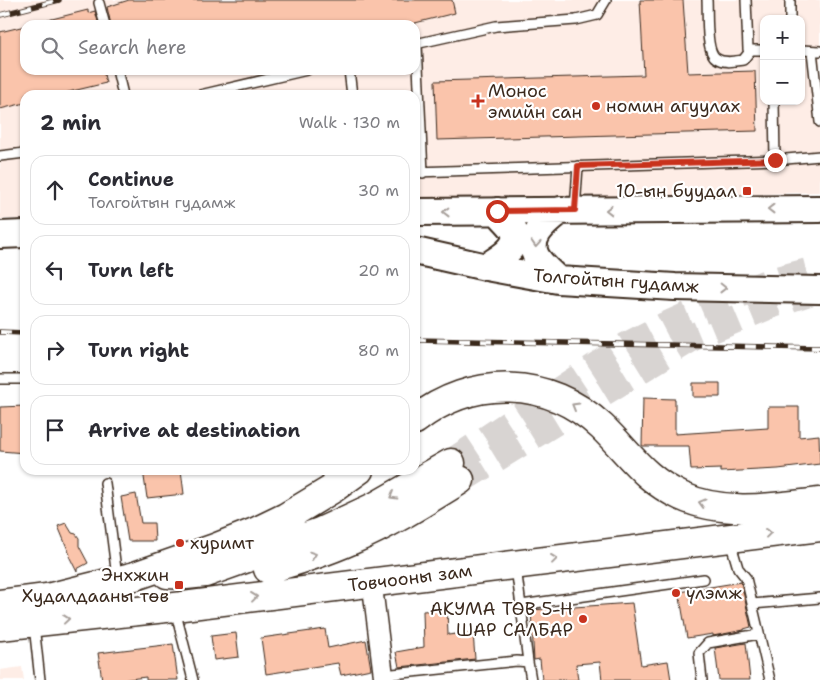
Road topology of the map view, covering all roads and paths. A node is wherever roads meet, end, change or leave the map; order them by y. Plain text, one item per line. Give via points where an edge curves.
1 (606, 0) edge
2 (708, 0) edge
3 (746, 0) edge
4 (790, 0) edge
5 (99, 3) dead end
6 (790, 15) edge
7 (104, 20) edge
8 (420, 43) edge
9 (751, 50) junction
10 (760, 50) edge
11 (816, 51) edge
12 (118, 75) edge
13 (286, 75) edge
14 (350, 75) edge
15 (417, 75) edge
16 (122, 90) edge
17 (221, 90) edge
18 (352, 90) edge
19 (417, 90) edge
20 (774, 105) edge
21 (820, 122) edge
22 (20, 154) edge
23 (0, 156) edge
24 (820, 156) edge
25 (775, 160) junction
26 (578, 166) junction
27 (420, 173) edge
28 (820, 209) edge
29 (568, 210) junction
30 (497, 211) junction
31 (420, 212) edge
32 (20, 234) edge
33 (0, 235) edge
34 (420, 252) edge
35 (486, 266) junction
36 (558, 280) junction
37 (820, 290) edge
38 (0, 379) edge
39 (20, 379) edge
40 (420, 416) edge
41 (342, 475) edge
42 (329, 479) edge
43 (105, 483) dead end
44 (820, 502) edge
45 (820, 527) edge
46 (729, 538) junction
47 (516, 564) junction
48 (153, 571) junction
49 (704, 579) dead end
50 (118, 580) junction
51 (372, 583) junction
52 (820, 598) edge
53 (0, 604) edge
54 (752, 604) junction
55 (521, 605) junction
56 (181, 606) junction
57 (34, 623) junction
58 (0, 626) edge
59 (759, 634) junction
60 (528, 662) junction
61 (383, 678) edge
62 (40, 680) edge
63 (193, 680) edge
64 (531, 680) edge
65 (702, 680) edge
66 (770, 680) edge

1 - 8 lane via 596,15 576,20 496,26
2 - 9 lane via 709,50 716,59 728,62 743,60
3 - 9 lane via 748,46
4 - 6 lane
5 - 7 lane
9 - 10 lane
11 - 21 lane
12 - 16 lane
13 - 17 lane
14 - 18 lane
15 - 19 lane
20 - 25 lane
22 - 23 lane
24 - 25 lane
25 - 26 lane
26 - 27 lane
26 - 29 lane
28 -> 29 main road
29 - 30 main road
29 -> 36 main road via 544,225 535,240 536,256
30 -> 31 main road
30 - 35 main road via 513,229 515,240 509,251
32 - 33 main road
34 - 35 main road, Толгойтын гудамж
35 - 36 main road, Толгойтын гудамж
36 -> 37 main road, Толгойтын гудамж via 675,287
38 - 39 lane
44 -> 40 highway via 775,507 723,507 683,497 647,474 582,411 556,397 531,389 492,388 462,394 436,405
41 - 42 highway
42 - 48 highway via 286,517
43 - 50 lane
46 -> 45 highway, Товчооны зам
47 -> 46 highway, Товчооны зам
46 - 54 lane via 738,568 746,578
47 - 51 highway, Товчооны зам
47 - 55 lane
48 - 50 highway
56 -> 48 highway via 206,589 315,555 354,539 411,510 456,472 320,532 205,572 170,575
49 - 55 lane
50 - 53 highway via 47,598
56 -> 51 highway, Товчооны зам
51 - 61 street
52 - 54 lane
54 - 59 lane
55 - 60 lane
57 -> 56 highway, Товчооны зам
56 - 63 lane
57 - 58 highway, Товчооны зам
57 - 62 lane
59 - 65 lane via 708,643 699,653
59 - 66 lane
60 - 61 lane
60 - 64 lane

